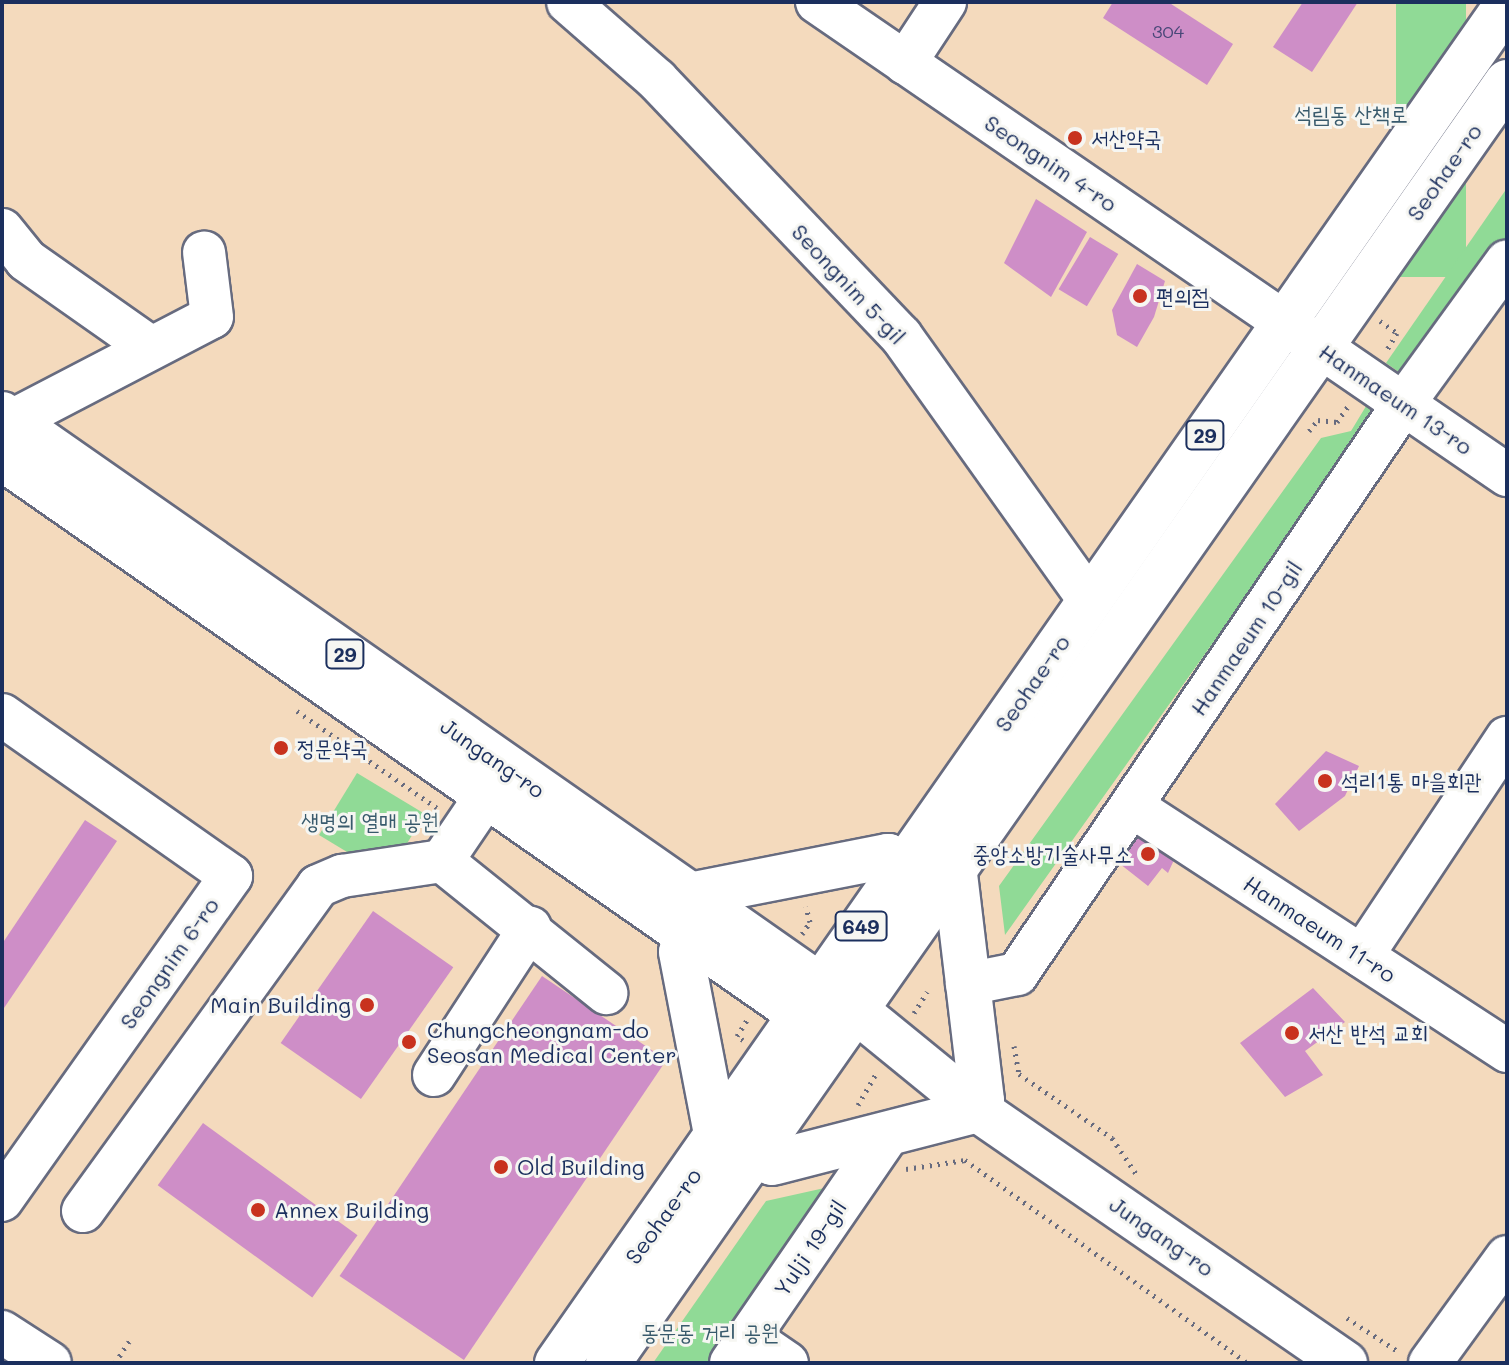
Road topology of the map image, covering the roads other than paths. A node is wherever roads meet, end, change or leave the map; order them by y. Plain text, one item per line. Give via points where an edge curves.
1 (568, 2) edge
2 (817, 2) edge
3 (945, 2) edge
4 (1507, 4) edge
5 (905, 63) junction
6 (1507, 82) edge
7 (2, 230) edge
8 (204, 252) dead end
9 (1507, 261) edge
10 (1284, 323) junction
11 (151, 348) junction
12 (1321, 348) junction
13 (1404, 403) junction
14 (5, 431) edge
15 (1507, 475) edge
16 (1090, 601) junction
17 (2, 715) edge
18 (1507, 738) edge
19 (496, 781) junction
20 (1133, 807) junction
21 (442, 861) junction
22 (904, 866) junction
23 (955, 874) junction
24 (688, 915) junction
25 (530, 928) junction
26 (1362, 956) junction
27 (967, 984) junction
28 (606, 993) dead end
29 (809, 1000) junction
30 (848, 1026) junction
31 (1507, 1051) edge
32 (434, 1075) dead end
33 (978, 1110) junction
34 (889, 1133) junction
35 (737, 1147) junction
36 (16, 1152) edge
37 (2, 1200) edge
38 (83, 1211) dead end
39 (1507, 1257) edge
40 (2, 1332) edge
41 (740, 1350) edge
42 (1416, 1359) edge
43 (50, 1363) edge
44 (557, 1363) edge
45 (608, 1363) edge
46 (787, 1363) edge
47 (1345, 1363) edge

1 - 16 street, Seongnim 5-gil via 657,80 901,336
2 - 5 street, Seongnim 4-ro
3 - 5 street
4 - 10 main road, Seohae-ro / 29
5 - 10 street, Seongnim 4-ro
6 - 12 main road, Seohae-ro / 29
7 - 11 street via 26,260
8 - 11 street via 212,317
9 - 13 street, Hanmaeum 10-gil
10 - 12 street, Hanmaeum 13-ro
10 - 16 main road, Seohae-ro / 29
11 - 14 street
12 - 13 street, Hanmaeum 13-ro
12 - 23 main road, Seohae-ro / 29 via 1296,428
13 - 15 street, Hanmaeum 13-ro
13 - 20 street, Hanmaeum 10-gil
14 - 19 main road, Jungang-ro / 29
16 - 22 main road, Seohae-ro / 29
17 - 36 street, Seongnim 6-ro via 231,876
18 - 26 street
19 - 21 street
19 - 24 main road, Jungang-ro / 29
20 - 26 street, Hanmaeum 11-ro
20 - 27 street, Hanmaeum 10-gil via 1017,974
21 - 25 street
21 - 38 street via 342,876 318,886
22 - 24 main road via 888,856
22 - 29 main road, Seohae-ro / 649
23 - 27 main road
23 - 30 main road, Seohae-ro / 29
24 - 29 main road, Jungang-ro / 29
24 - 35 main road via 681,952
25 - 28 street
25 - 32 street
26 - 31 street, Hanmaeum 11-ro
27 - 33 main road via 982,1101
29 - 30 main road, Jungang-ro / 29
29 - 35 main road, Seohae-ro / 649
30 - 33 main road, Jungang-ro
30 - 35 main road, Seohae-ro / 649
33 - 34 main road
33 - 47 main road, Jungang-ro
34 - 35 main road via 772,1163
34 - 41 street, Yulji 19-gil
35 - 44 main road, Seohae-ro / 649
35 - 45 main road, Seohae-ro / 649
36 - 37 street, Seongnim 6-ro
39 - 42 street
40 - 43 street
41 - 46 street

